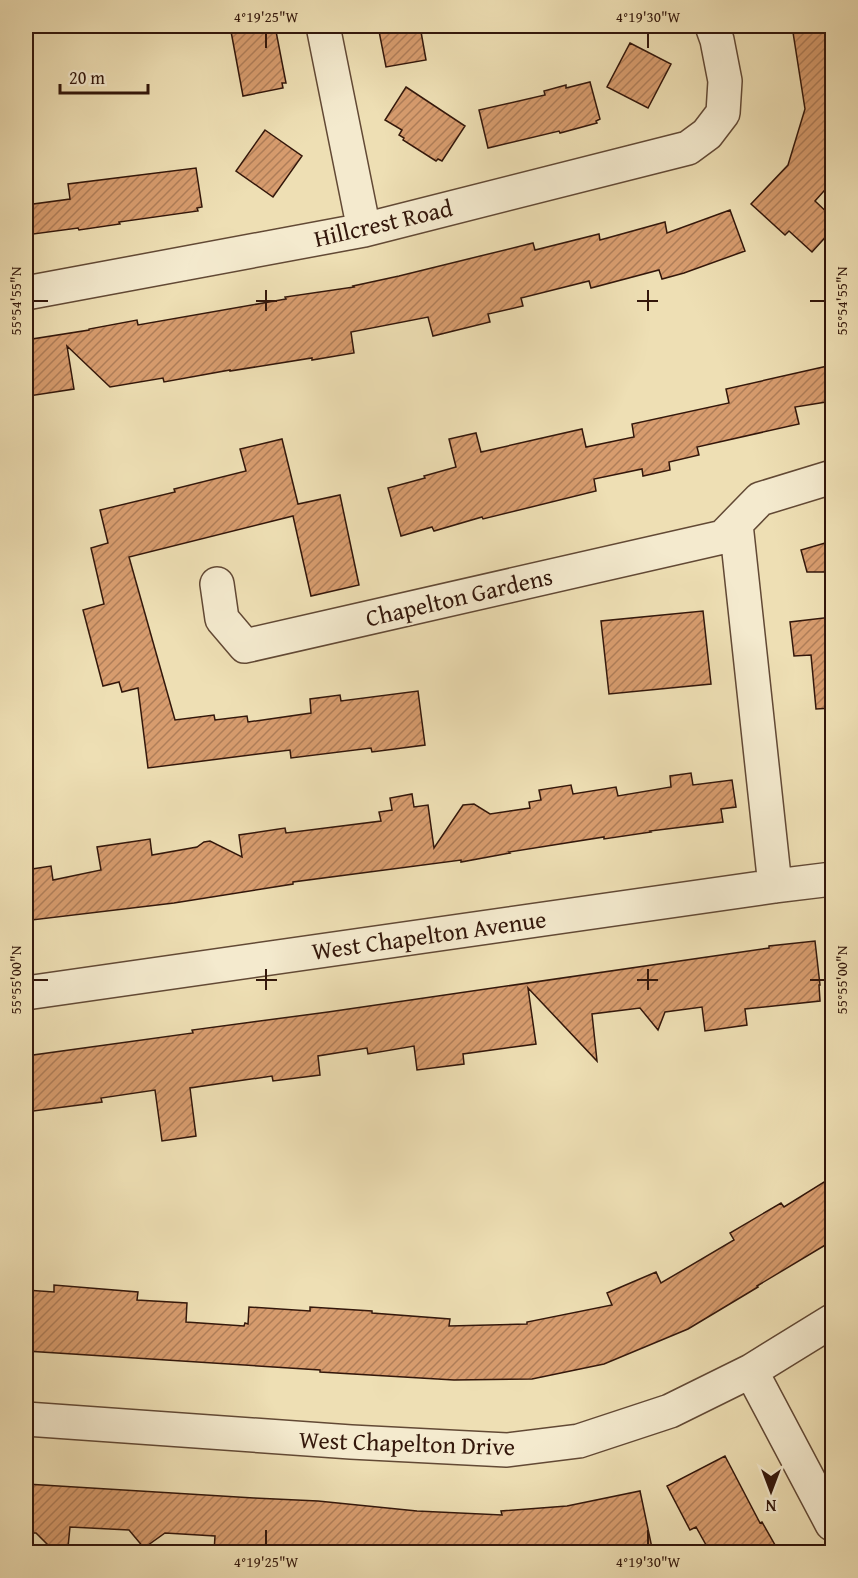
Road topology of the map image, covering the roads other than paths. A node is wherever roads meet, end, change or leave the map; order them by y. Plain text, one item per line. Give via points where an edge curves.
1 (323, 26) edge
2 (712, 26) edge
3 (363, 230) junction
4 (26, 293) edge
5 (832, 477) edge
6 (736, 524) junction
7 (217, 584) dead end
8 (832, 879) edge
9 (775, 886) junction
10 (26, 993) edge
11 (832, 1321) edge
12 (751, 1371) junction
13 (26, 1419) edge
14 (832, 1524) edge

1 - 3 street
2 - 3 street, Hillcrest Road via 725,81 723,113 707,134 688,148
3 - 4 street, Hillcrest Road
5 - 6 street, Chapelton Gardens via 760,499
6 - 7 street, Chapelton Gardens via 723,537 244,646 222,619
6 - 9 street
8 - 9 street, West Chapelton Avenue
9 - 10 street, West Chapelton Avenue
11 - 12 street, West Chapelton Drive
12 - 13 street, West Chapelton Drive via 670,1411 579,1442 507,1450
12 - 14 street

